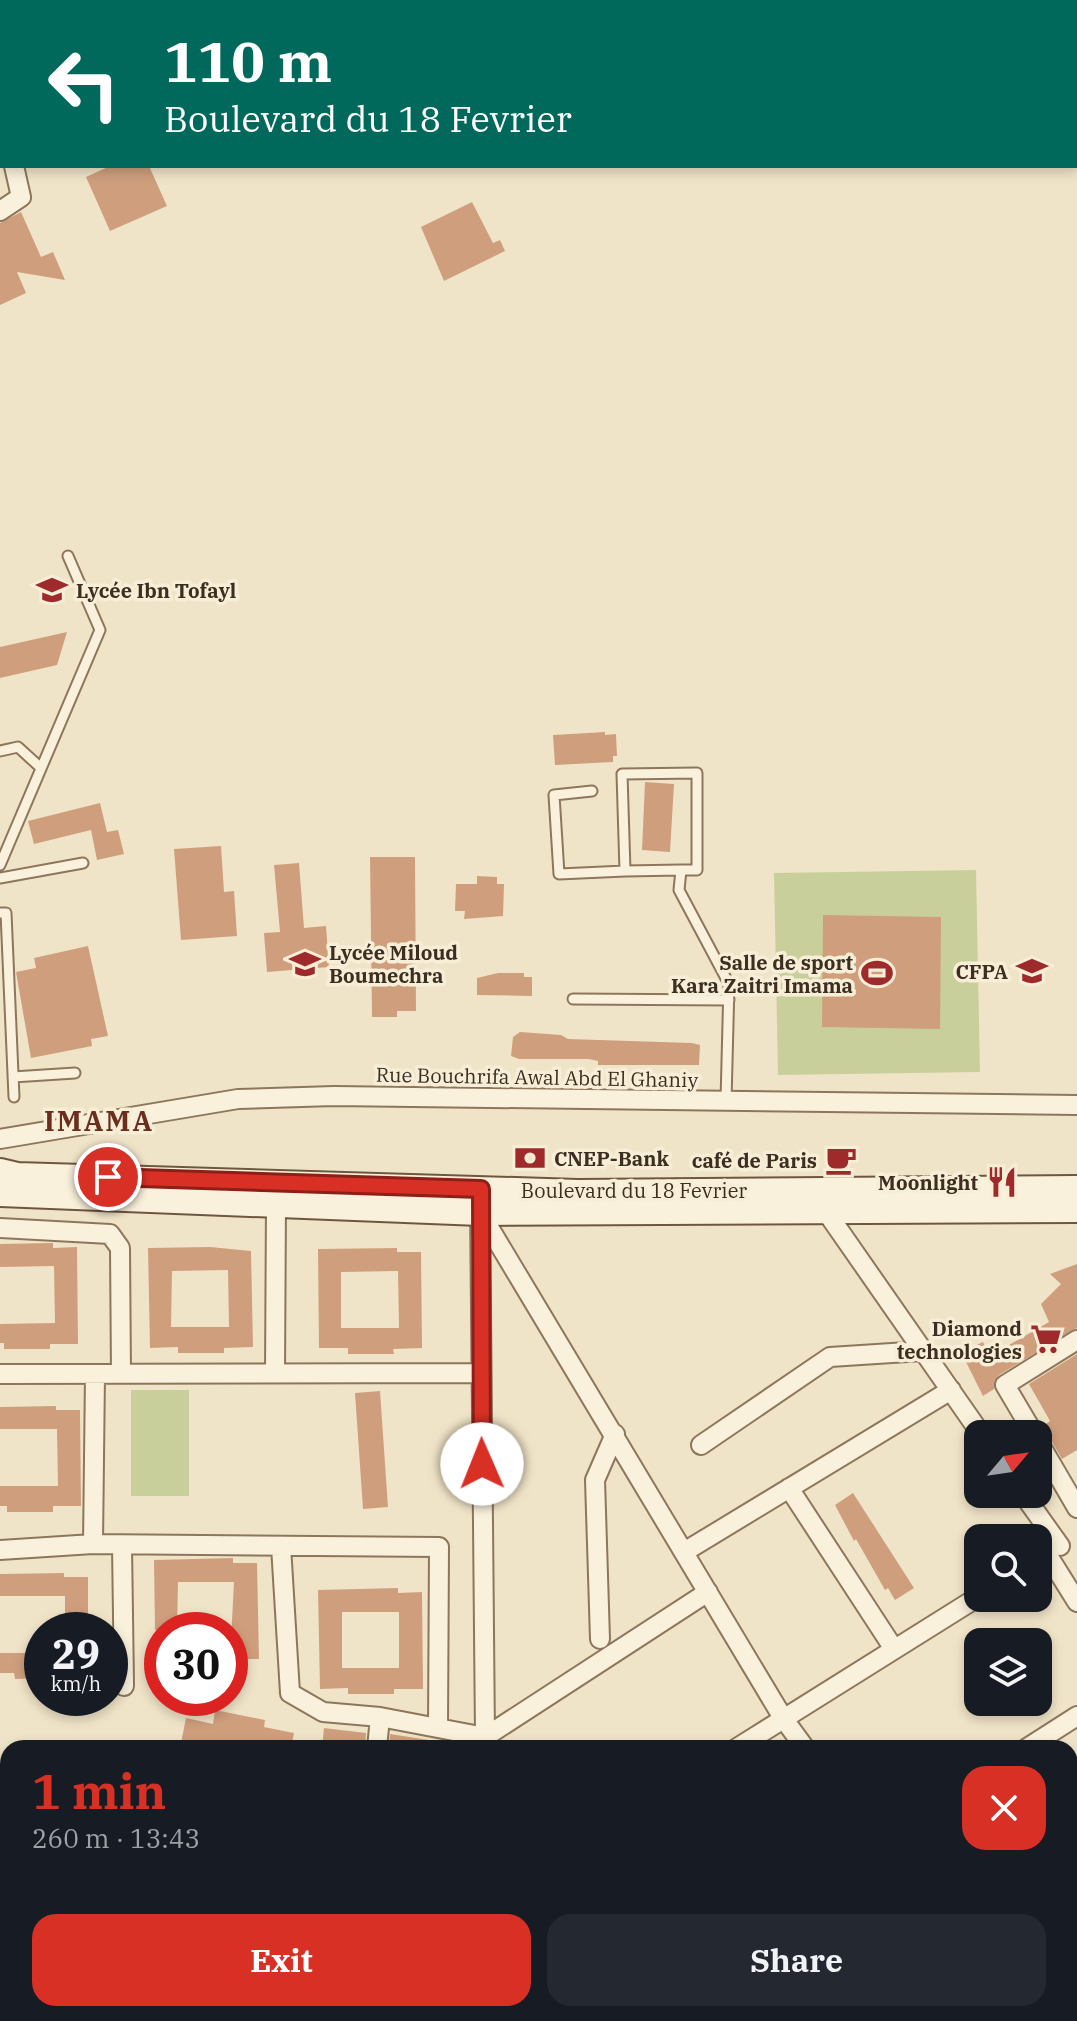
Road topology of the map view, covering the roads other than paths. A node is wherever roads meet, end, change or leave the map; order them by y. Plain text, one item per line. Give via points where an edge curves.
1 (15, 168) edge
2 (0, 211) edge
3 (68, 556) dead end
4 (0, 751) edge
5 (41, 768) junction
6 (592, 791) dead end
7 (83, 863) dead end
8 (0, 865) edge
9 (681, 870) junction
10 (625, 871) junction
11 (0, 878) edge
12 (0, 913) edge
13 (573, 999) dead end
14 (729, 1000) junction
15 (75, 1073) dead end
16 (13, 1077) junction
17 (14, 1097) dead end
18 (726, 1101) junction
19 (1077, 1105) edge
20 (0, 1139) edge
21 (0, 1171) edge
22 (1077, 1188) edge
23 (0, 1194) edge
24 (480, 1201) junction
25 (276, 1203) junction
26 (825, 1210) junction
27 (1077, 1210) edge
28 (0, 1228) edge
29 (1077, 1340) edge
30 (923, 1351) junction
31 (275, 1373) junction
32 (481, 1373) junction
33 (0, 1374) edge
34 (95, 1374) junction
35 (121, 1374) junction
36 (951, 1390) junction
37 (971, 1420) edge
38 (1026, 1420) edge
39 (615, 1434) junction
40 (701, 1445) dead end
41 (1052, 1465) edge
42 (789, 1488) junction
43 (1031, 1508) edge
44 (1077, 1508) edge
45 (93, 1544) junction
46 (122, 1545) junction
47 (281, 1546) junction
48 (0, 1550) edge
49 (1056, 1550) edge
50 (684, 1552) junction
51 (708, 1592) junction
52 (1077, 1602) edge
53 (964, 1606) edge
54 (123, 1612) edge
55 (600, 1639) dead end
56 (894, 1649) junction
57 (1077, 1716) edge
58 (380, 1717) junction
59 (783, 1718) junction
60 (438, 1728) junction
61 (378, 1740) edge
62 (476, 1740) edge
63 (485, 1740) edge
64 (489, 1740) edge
65 (749, 1740) edge
66 (799, 1740) edge
67 (1040, 1740) edge

1 - 2 street via 21,197
3 - 5 lane via 100,630
4 - 5 lane via 18,747
5 - 8 lane
6 - 10 lane via 554,795 559,874
7 - 11 lane
9 - 10 lane
9 - 10 lane via 697,870 697,773 622,774
9 - 14 lane via 679,890 729,984
12 - 16 lane via 6,913
13 - 14 lane
14 - 18 lane
15 - 16 lane
16 - 17 lane
18 - 19 street, Rue Bouchrifa Awal Abd El Ghaniy
18 - 20 street, Rue Bouchrifa Awal Abd El Ghaniy via 238,1099
21 - 24 main road, Boulevard du 18 Fevrier
22 - 24 main road, Boulevard du 18 Fevrier via 578,1192
23 - 25 main road, Boulevard du 18 Fevrier
24 - 25 main road, Boulevard du 18 Fevrier
24 - 26 main road, Boulevard du 18 Fevrier
24 - 32 street
24 - 39 street
25 - 31 street
26 - 27 main road, Boulevard du 18 Fevrier
26 - 30 street
28 - 35 street via 110,1234 120,1248
29 - 38 street via 1005,1385
30 - 36 street
30 - 40 street via 830,1357
31 - 32 street
31 - 35 street
32 - 63 street
33 - 34 street
34 - 35 street
34 - 45 street
36 - 37 street
36 - 42 street
39 - 50 street
39 - 55 street via 595,1480
41 - 44 street
42 - 50 street
42 - 56 street
43 - 49 street
45 - 46 street
45 - 48 street
46 - 47 street
46 - 54 street
47 - 58 street via 290,1693 323,1712
47 - 60 street via 439,1547
49 - 52 street
50 - 51 street
51 - 59 street
51 - 64 street
53 - 56 street
56 - 59 street
57 - 67 street
58 - 60 street
58 - 61 street
59 - 65 street
59 - 66 street
60 - 62 street

